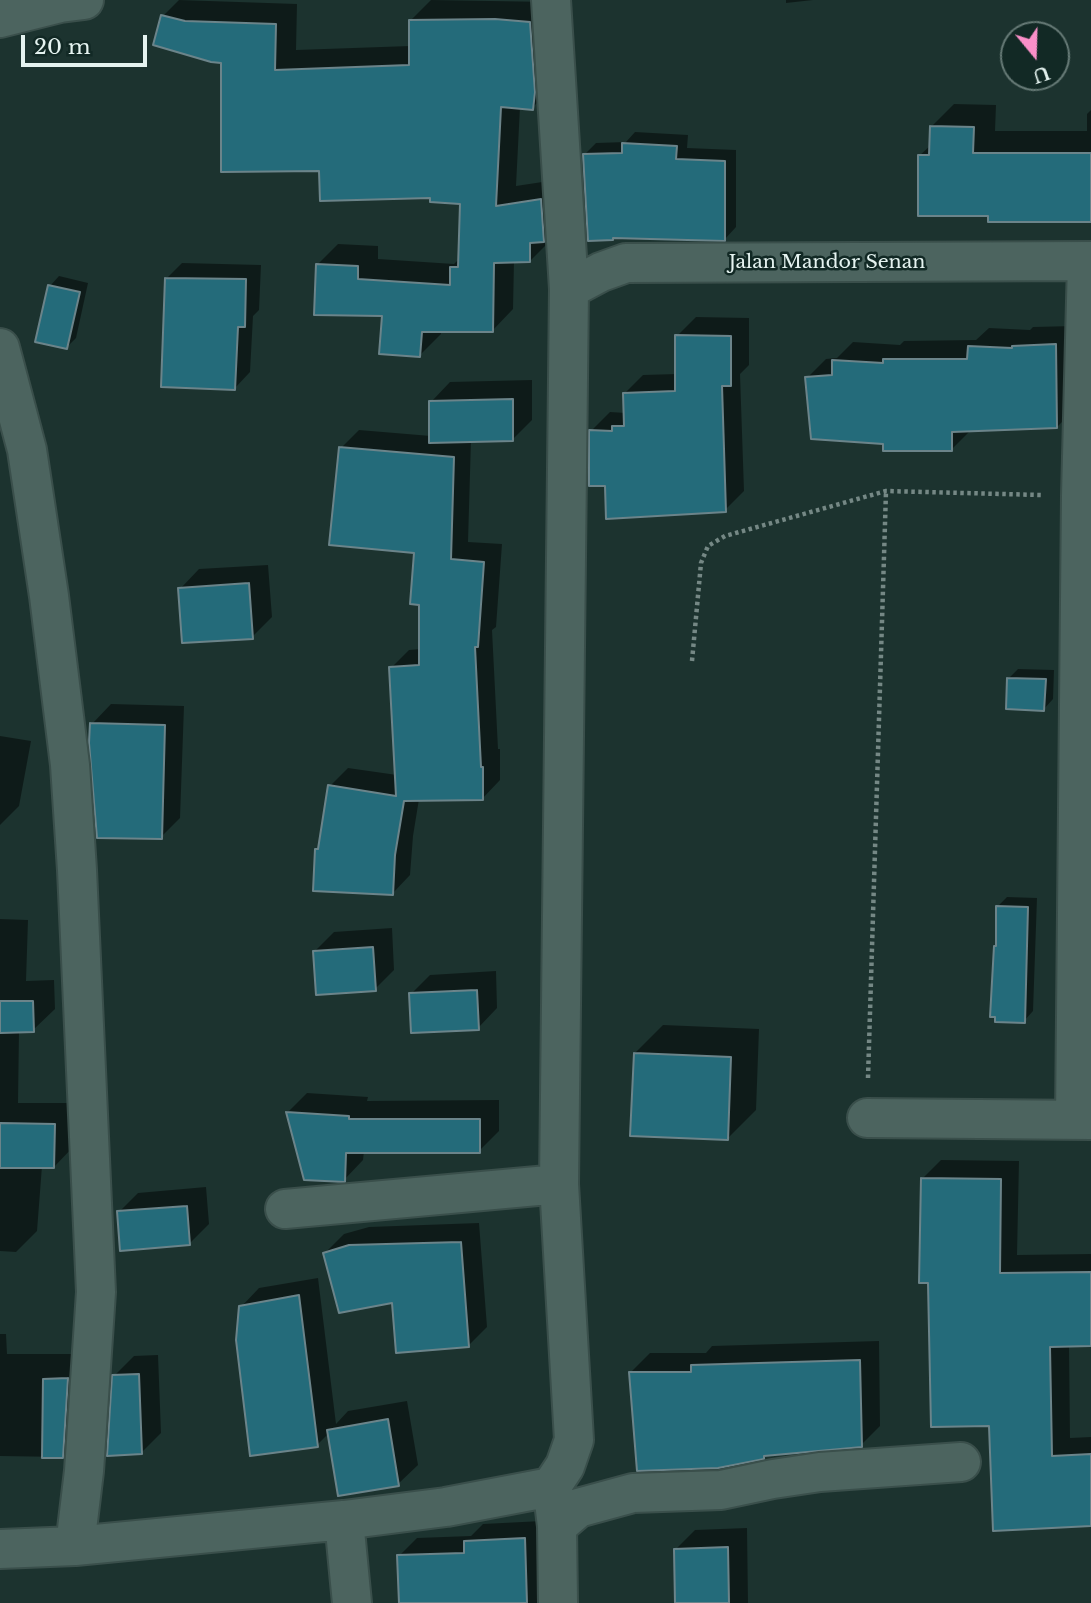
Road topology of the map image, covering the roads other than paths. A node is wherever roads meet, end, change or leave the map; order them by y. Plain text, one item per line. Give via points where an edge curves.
1 (84, 0) edge
2 (551, 0) edge
3 (0, 18) edge
4 (1089, 261) edge
5 (569, 289) junction
6 (0, 348) edge
7 (1087, 436) edge
8 (867, 1118) road end
9 (1083, 1120) edge
10 (559, 1184) junction
11 (285, 1209) dead end
12 (961, 1462) dead end
13 (551, 1486) junction
14 (344, 1520) junction
15 (557, 1526) junction
16 (75, 1546) junction
17 (0, 1549) edge
18 (352, 1603) edge
19 (558, 1603) edge

1 - 3 street
2 - 5 street
4 - 5 street, Jalan Mandor Senan via 626,263
4 - 7 street
5 - 10 street
6 - 16 street via 27,450 49,596 78,870 96,1292
7 - 9 street via 1081,496
8 - 9 street
10 - 11 street
10 - 13 street via 573,1440 565,1466
12 - 15 street via 820,1472 721,1490 633,1493 578,1508
13 - 14 street via 446,1507
13 - 15 street
14 - 16 street
14 - 18 street
15 - 19 street
16 - 17 street

